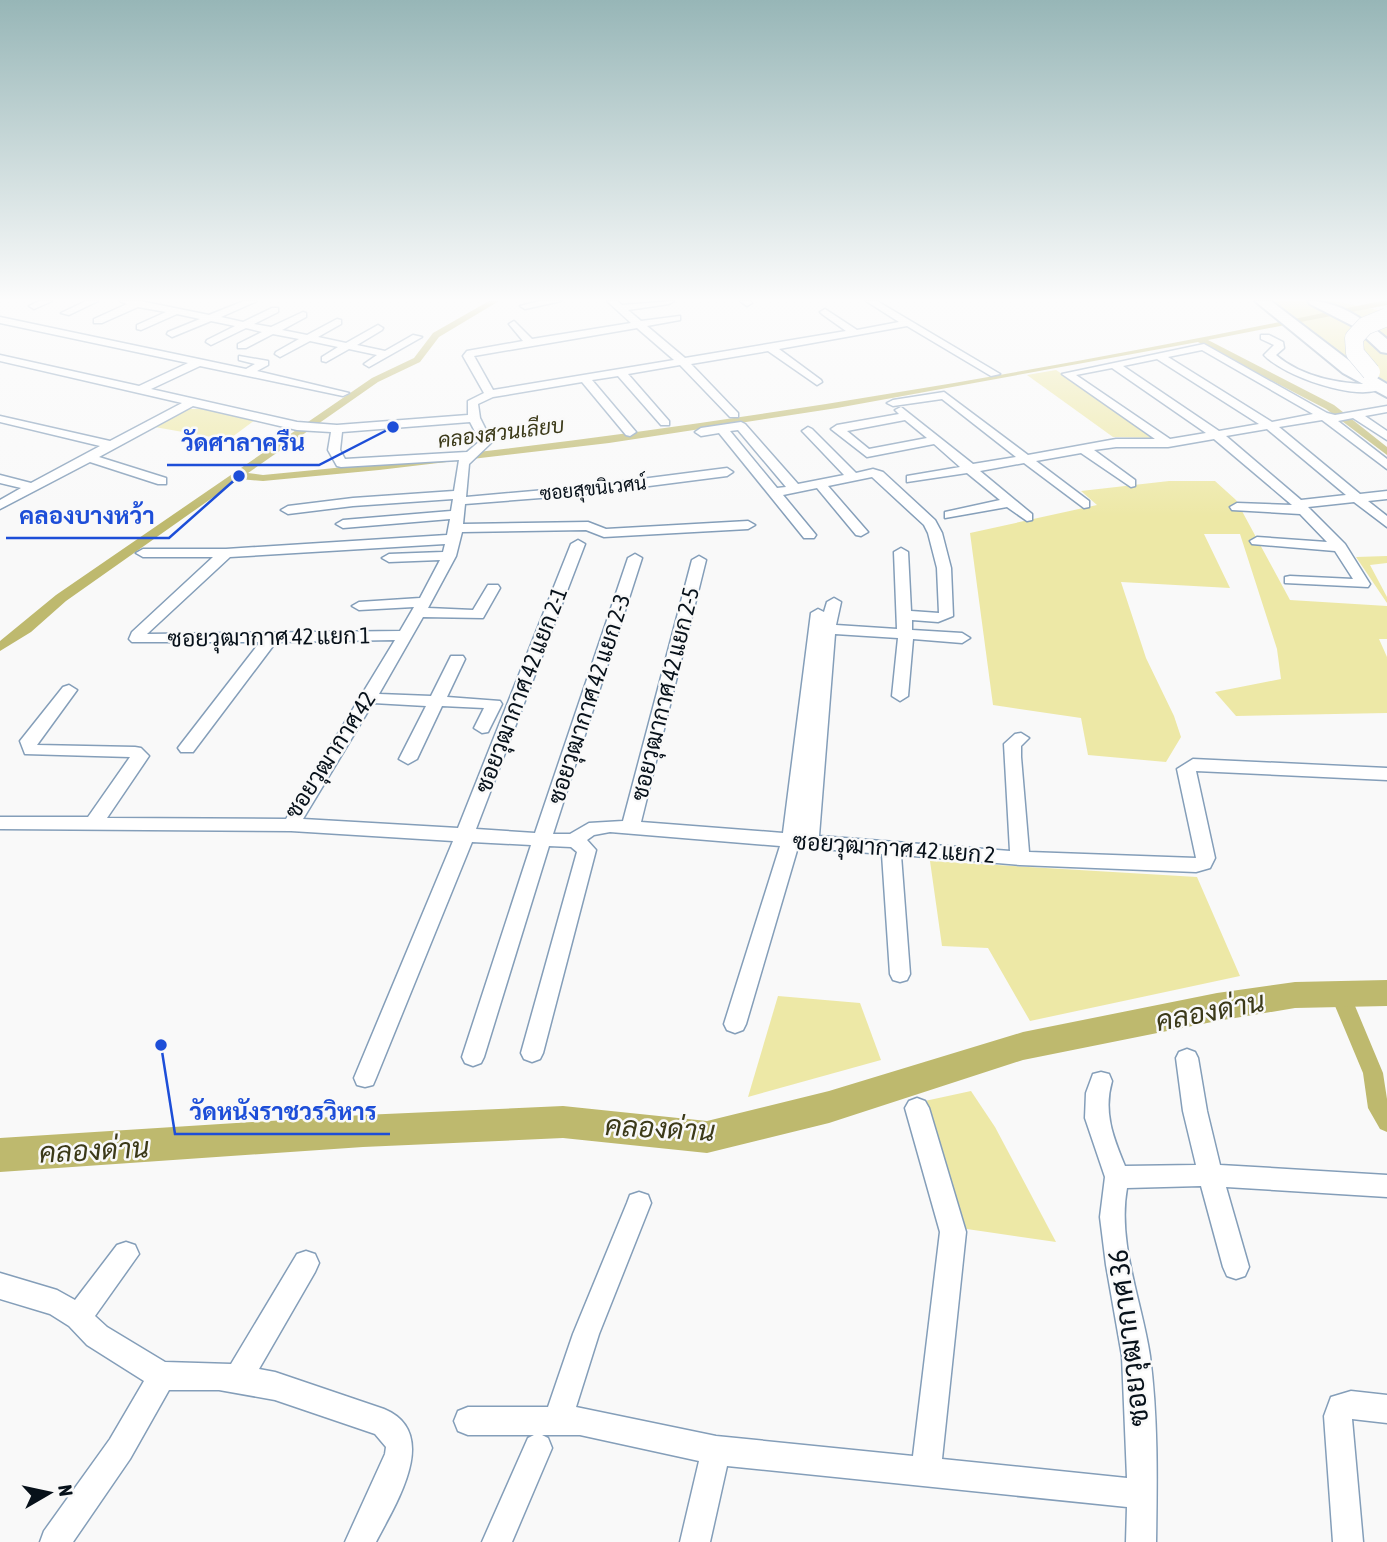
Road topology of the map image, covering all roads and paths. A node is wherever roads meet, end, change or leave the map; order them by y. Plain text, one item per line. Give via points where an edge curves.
1 (65, 373) edge
2 (176, 373) edge
3 (247, 373) edge
4 (478, 373) edge
5 (621, 373) joint
6 (694, 373) edge
7 (805, 373) edge
8 (1073, 373) edge
9 (1126, 373) edge
10 (1187, 373) edge
11 (1257, 373) edge
12 (1303, 373) edge
13 (1356, 373) edge
14 (1370, 373) edge
15 (585, 379) junction
16 (817, 382) dead end
17 (1382, 387) edge
18 (140, 390) junction
19 (343, 393) dead end
20 (491, 394) junction
21 (185, 402) junction
22 (1387, 409) edge
23 (1340, 414) junction
24 (734, 415) dead end
25 (907, 416) junction
26 (474, 418) junction
27 (0, 419) edge
28 (1369, 422) junction
29 (1387, 422) edge
30 (666, 423) dead end
31 (1269, 425) junction
32 (721, 428) junction
33 (337, 429) junction
34 (808, 431) dead end
35 (630, 432) dead end
36 (701, 432) dead end
37 (1216, 434) junction
38 (1387, 436) edge
39 (937, 440) junction
40 (1168, 443) junction
41 (105, 444) junction
42 (1084, 449) junction
43 (88, 457) junction
44 (467, 459) junction
45 (1027, 459) junction
46 (1387, 465) edge
47 (970, 468) junction
48 (727, 472) dead end
49 (853, 478) junction
50 (911, 479) dead end
51 (0, 480) edge
52 (162, 481) dead end
53 (1131, 483) dead end
54 (820, 484) junction
55 (31, 487) junction
56 (795, 489) junction
57 (774, 493) junction
58 (1387, 495) edge
59 (1359, 498) junction
60 (1010, 502) junction
61 (1084, 504) dead end
62 (0, 505) edge
63 (1237, 507) dead end
64 (1301, 507) junction
65 (288, 510) dead end
66 (950, 515) dead end
67 (1027, 517) dead end
68 (455, 522) junction
69 (1387, 523) edge
70 (343, 524) dead end
71 (748, 524) dead end
72 (861, 532) dead end
73 (809, 535) dead end
74 (1256, 541) dead end
75 (578, 544) dead end
76 (1340, 547) junction
77 (226, 552) junction
78 (901, 552) dead end
79 (143, 553) dead end
80 (389, 558) dead end
81 (635, 558) dead end
82 (699, 560) dead end
83 (1290, 580) dead end
84 (493, 589) dead end
85 (834, 602) dead end
86 (359, 606) dead end
87 (421, 607) junction
88 (818, 613) dead end
89 (904, 615) junction
90 (828, 629) junction
91 (905, 633) junction
92 (273, 635) junction
93 (405, 635) junction
94 (962, 638) dead end
95 (457, 659) dead end
96 (69, 690) dead end
97 (900, 696) dead end
98 (369, 698) junction
99 (435, 700) junction
100 (482, 728) dead end
101 (1021, 738) dead end
102 (187, 748) dead end
103 (408, 759) dead end
104 (1387, 774) edge
105 (0, 823) edge
106 (92, 825) junction
107 (291, 825) junction
108 (630, 828) junction
109 (465, 835) junction
110 (542, 839) junction
111 (575, 840) junction
112 (800, 841) junction
113 (891, 848) junction
114 (1020, 858) junction
115 (900, 974) dead end
116 (735, 1024) dead end
117 (531, 1052) dead end
118 (473, 1057) dead end
119 (1187, 1058) dead end
120 (365, 1079) dead end
121 (1101, 1082) dead end
122 (917, 1108) dead end
123 (1213, 1175) junction
124 (1117, 1177) junction
125 (1387, 1186) edge
126 (639, 1203) dead end
127 (126, 1254) dead end
128 (306, 1263) dead end
129 (1236, 1267) dead end
130 (0, 1286) edge
131 (78, 1317) junction
132 (162, 1376) junction
133 (237, 1380) junction
134 (1387, 1409) edge
135 (558, 1420) junction
136 (468, 1421) dead end
137 (538, 1448) dead end
138 (716, 1450) junction
139 (926, 1473) junction
140 (1142, 1494) junction
141 (55, 1542) edge
142 (360, 1542) edge
143 (497, 1542) edge
144 (695, 1542) edge
145 (1141, 1542) edge
146 (1348, 1542) edge

1 - 18 street
2 - 18 street
3 - 19 street
4 - 20 street
5 - 15 street
5 - 30 street
6 - 24 street
7 - 16 street
8 - 40 street via 1068,374
9 - 37 street
10 - 31 street
11 - 23 street
12 - 17 street via 1352,388
13 - 17 main road
14 - 17 main road, bridge
15 - 20 street
15 - 35 street
17 - 23 street
18 - 21 street
20 - 26 street via 472,403
21 - 33 street via 297,426
21 - 41 street
22 - 23 street
23 - 28 street
23 - 31 street
23 - 46 street
25 - 39 street
25 - 39 street via 837,429 867,453
25 - 45 street via 892,403 944,395
26 - 33 street
26 - 44 street, ซอยวุฒากาศ 42 via 486,442
27 - 41 street
28 - 29 street
28 - 38 street
31 - 37 street
31 - 59 street
32 - 36 street
32 - 56 street via 741,426
32 - 57 street
33 - 44 street via 334,450 341,463
34 - 49 street
37 - 40 street
37 - 64 street
39 - 47 street
40 - 42 street via 1116,443
41 - 43 street
42 - 45 street
42 - 53 street
43 - 52 street
43 - 55 street
44 - 68 street, ซอยวุฒากาศ 42
45 - 47 street
45 - 61 street
47 - 50 street
47 - 60 street
48 - 68 street, ซอยสุขนิเวศน์ via 579,491
49 - 54 street
49 - 89 street via 879,475 935,532 944,569 946,616
51 - 55 street
54 - 56 street
54 - 72 street
55 - 62 street
56 - 57 street
57 - 73 street
58 - 59 street
59 - 64 street
59 - 69 street
60 - 66 street
60 - 67 street
63 - 64 street
64 - 76 street
65 - 68 street via 353,502
68 - 70 street
68 - 71 street via 589,526 604,534
68 - 77 street
68 - 80 street
68 - 87 street, ซอยวุฒากาศ 42
74 - 76 street
75 - 109 street, ซอยวุฒากาศ 42 แยก 2-1
76 - 83 street via 1363,584
77 - 79 street
77 - 92 street, ซอยวุฒากาศ 42 แยก 1 via 137,639
78 - 89 street
81 - 110 street, ซอยวุฒากาศ 42 แยก 2-3
82 - 108 street, ซอยวุฒากาศ 42 แยก 2-5
84 - 87 street via 478,615
85 - 90 street
86 - 87 street
87 - 93 street, ซอยวุฒากาศ 42
88 - 112 street
89 - 91 street
90 - 91 street
90 - 112 street
91 - 94 street
91 - 97 street
92 - 93 street, ซอยวุฒากาศ 42 แยก 1
92 - 102 street
93 - 98 street, ซอยวุฒากาศ 42
95 - 99 street
96 - 106 street via 28,741 31,750 135,752 140,756
98 - 99 street
98 - 107 street, ซอยวุฒากาศ 42
99 - 100 street via 494,704
99 - 103 street
101 - 114 street via 1013,744 1012,757
104 - 114 street, ซอยวุฒากาศ 42 แยก 2 via 1193,765 1186,769 1206,858 1203,863
105 - 106 street, ซอยวุฒากาศ 42
106 - 107 street, ซอยวุฒากาศ 42
107 - 109 street, ซอยวุฒากาศ 42 แยก 2
108 - 111 street, ซอยวุฒากาศ 42 แยก 2 via 589,830
108 - 112 street, ซอยวุฒากาศ 42 แยก 2
109 - 110 street, ซอยวุฒากาศ 42 แยก 2
109 - 120 street, ซอยวุฒากาศ 42 แยก 2-1
110 - 111 street, ซอยวุฒากาศ 42 แยก 2
110 - 118 street, ซอยวุฒากาศ 42 แยก 2-3
111 - 117 street via 587,850
112 - 113 street, ซอยวุฒากาศ 42 แยก 2
112 - 116 street
113 - 114 street, ซอยวุฒากาศ 42 แยก 2
113 - 115 street
119 - 123 street via 1195,1122
121 - 124 street via 1094,1111
122 - 139 street via 953,1232
123 - 124 street
123 - 125 street
123 - 129 street
124 - 140 street, ซอยวุฒากาศ 36 via 1112,1193 1136,1356
126 - 135 street via 586,1334
127 - 131 street
128 - 133 street
130 - 131 street via 57,1303
131 - 132 street via 97,1336
132 - 133 street
132 - 141 street via 120,1450
133 - 142 street via 275,1386 384,1423 396,1436 401,1448 395,1470
134 - 146 street via 1351,1405 1341,1407 1338,1416
135 - 136 street
135 - 138 street
137 - 143 street
138 - 139 street
138 - 144 street
139 - 140 street
140 - 145 street, ซอยวุฒากาศ 36

